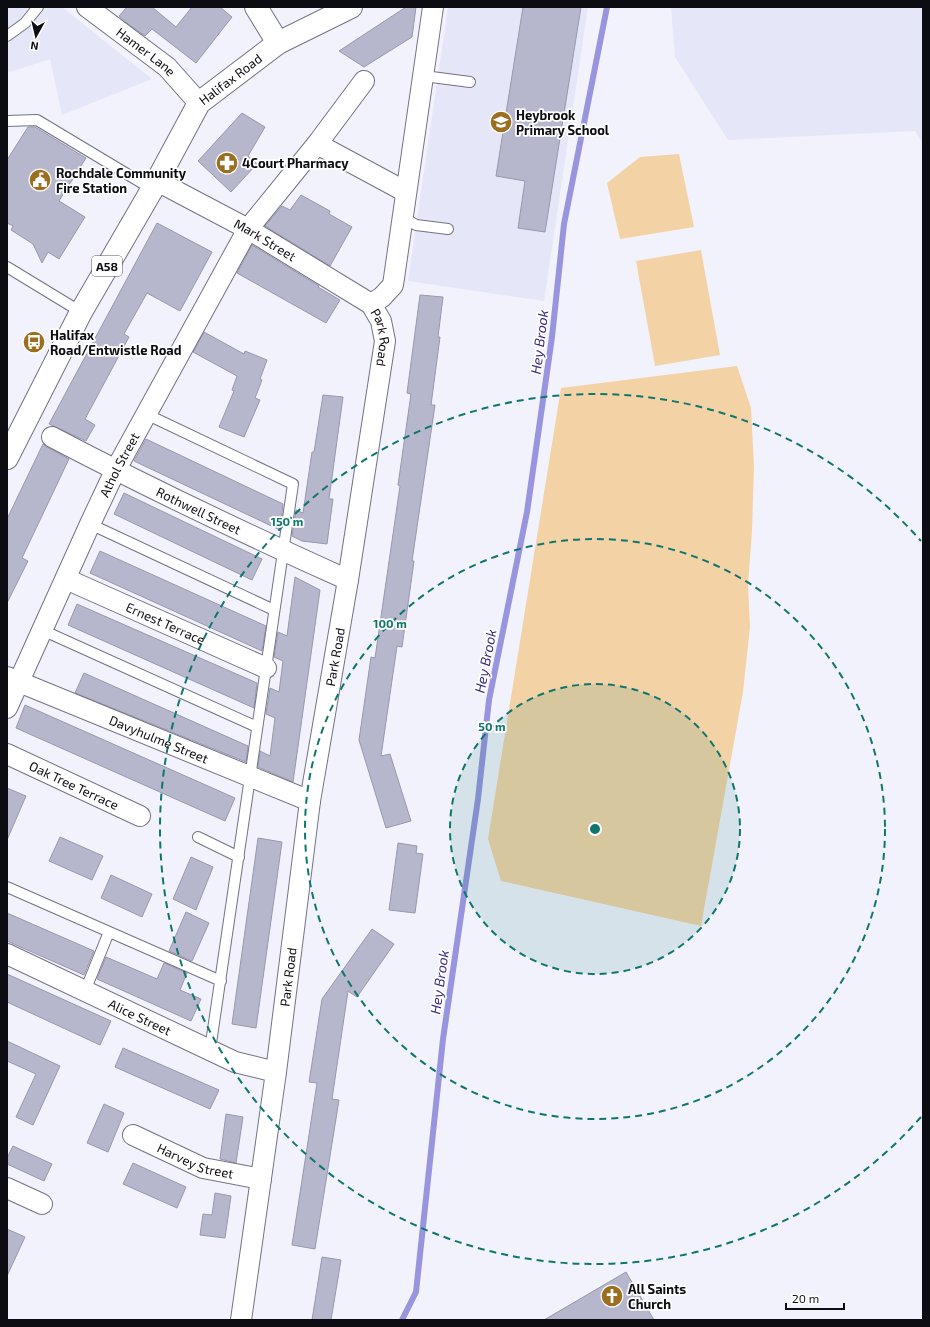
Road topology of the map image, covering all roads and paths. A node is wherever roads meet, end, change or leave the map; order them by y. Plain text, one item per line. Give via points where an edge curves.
1 (38, 7) edge
2 (87, 7) edge
3 (256, 7) edge
4 (351, 7) edge
5 (433, 7) edge
6 (7, 36) edge
7 (278, 43) junction
8 (424, 76) junction
9 (364, 81) dead end
10 (470, 82) dead end
11 (199, 103) junction
12 (7, 121) edge
13 (317, 144) junction
14 (155, 185) junction
15 (406, 192) junction
16 (403, 218) junction
17 (248, 229) junction
18 (448, 229) dead end
19 (7, 267) edge
20 (371, 304) junction
21 (81, 312) junction
22 (146, 414) junction
23 (52, 437) dead end
24 (7, 458) edge
25 (115, 471) junction
26 (90, 524) junction
27 (283, 551) junction
28 (66, 579) junction
29 (348, 580) junction
30 (274, 610) junction
31 (42, 630) junction
32 (266, 668) junction
33 (13, 680) edge
34 (7, 708) edge
35 (258, 727) junction
36 (7, 754) edge
37 (250, 777) junction
38 (310, 802) junction
39 (140, 816) dead end
40 (198, 837) dead end
41 (239, 857) junction
42 (7, 887) edge
43 (109, 932) junction
44 (7, 954) edge
45 (220, 981) junction
46 (84, 991) junction
47 (210, 1050) junction
48 (276, 1072) junction
49 (133, 1135) dead end
50 (261, 1179) junction
51 (7, 1188) edge
52 (42, 1204) dead end
53 (241, 1320) edge

1 - 6 lane via 25,23
2 - 11 street, Hamer Lane via 167,67
3 - 7 main road
4 - 7 main road, A58
5 - 8 street, Park Road
7 - 11 main road, Halifax Road / A58
8 - 10 lane
8 - 15 street, Park Road
9 - 13 street, Athol Street
11 - 14 main road, Halifax Road / A58
12 - 14 lane via 37,120
13 - 15 street
13 - 17 street, Athol Street
14 - 17 street, Mark Street
14 - 21 main road, Halifax Road / A58
15 - 16 street, Park Road
16 - 18 lane via 416,225
16 - 20 street, Park Road via 393,284 382,297
17 - 20 street, Mark Street
17 - 22 street, Athol Street
19 - 21 lane
20 - 29 street, Park Road via 382,321 385,341
21 - 24 main road, Halifax Road / A58
22 - 25 street, Athol Street
22 - 27 lane via 293,484
23 - 25 street, Rothwell Street
25 - 26 street, Athol Street
25 - 27 street, Rothwell Street
26 - 28 street, Athol Street
26 - 30 lane
27 - 29 street, Rothwell Street
27 - 30 lane
28 - 31 street, Athol Street
28 - 32 street, Ernest Terrace
29 - 38 street, Park Road
30 - 32 lane
31 - 33 street, Athol Street
31 - 35 lane
32 - 35 lane
33 - 34 street, Athol Street
33 - 37 street, Davyhulme Street
35 - 37 lane
36 - 39 street, Oak Tree Terrace
37 - 38 street, Davyhulme Street
37 - 41 lane
38 - 48 street, Park Road
40 - 41 lane
41 - 45 lane
42 - 43 lane
43 - 45 lane
43 - 46 lane
44 - 46 street, Alice Street
45 - 47 lane
46 - 47 street, Alice Street
47 - 48 street, Alice Street via 235,1062
48 - 50 street, Park Road
49 - 50 street, Harvey Street via 203,1168
50 - 53 street, Park Road
51 - 52 street

